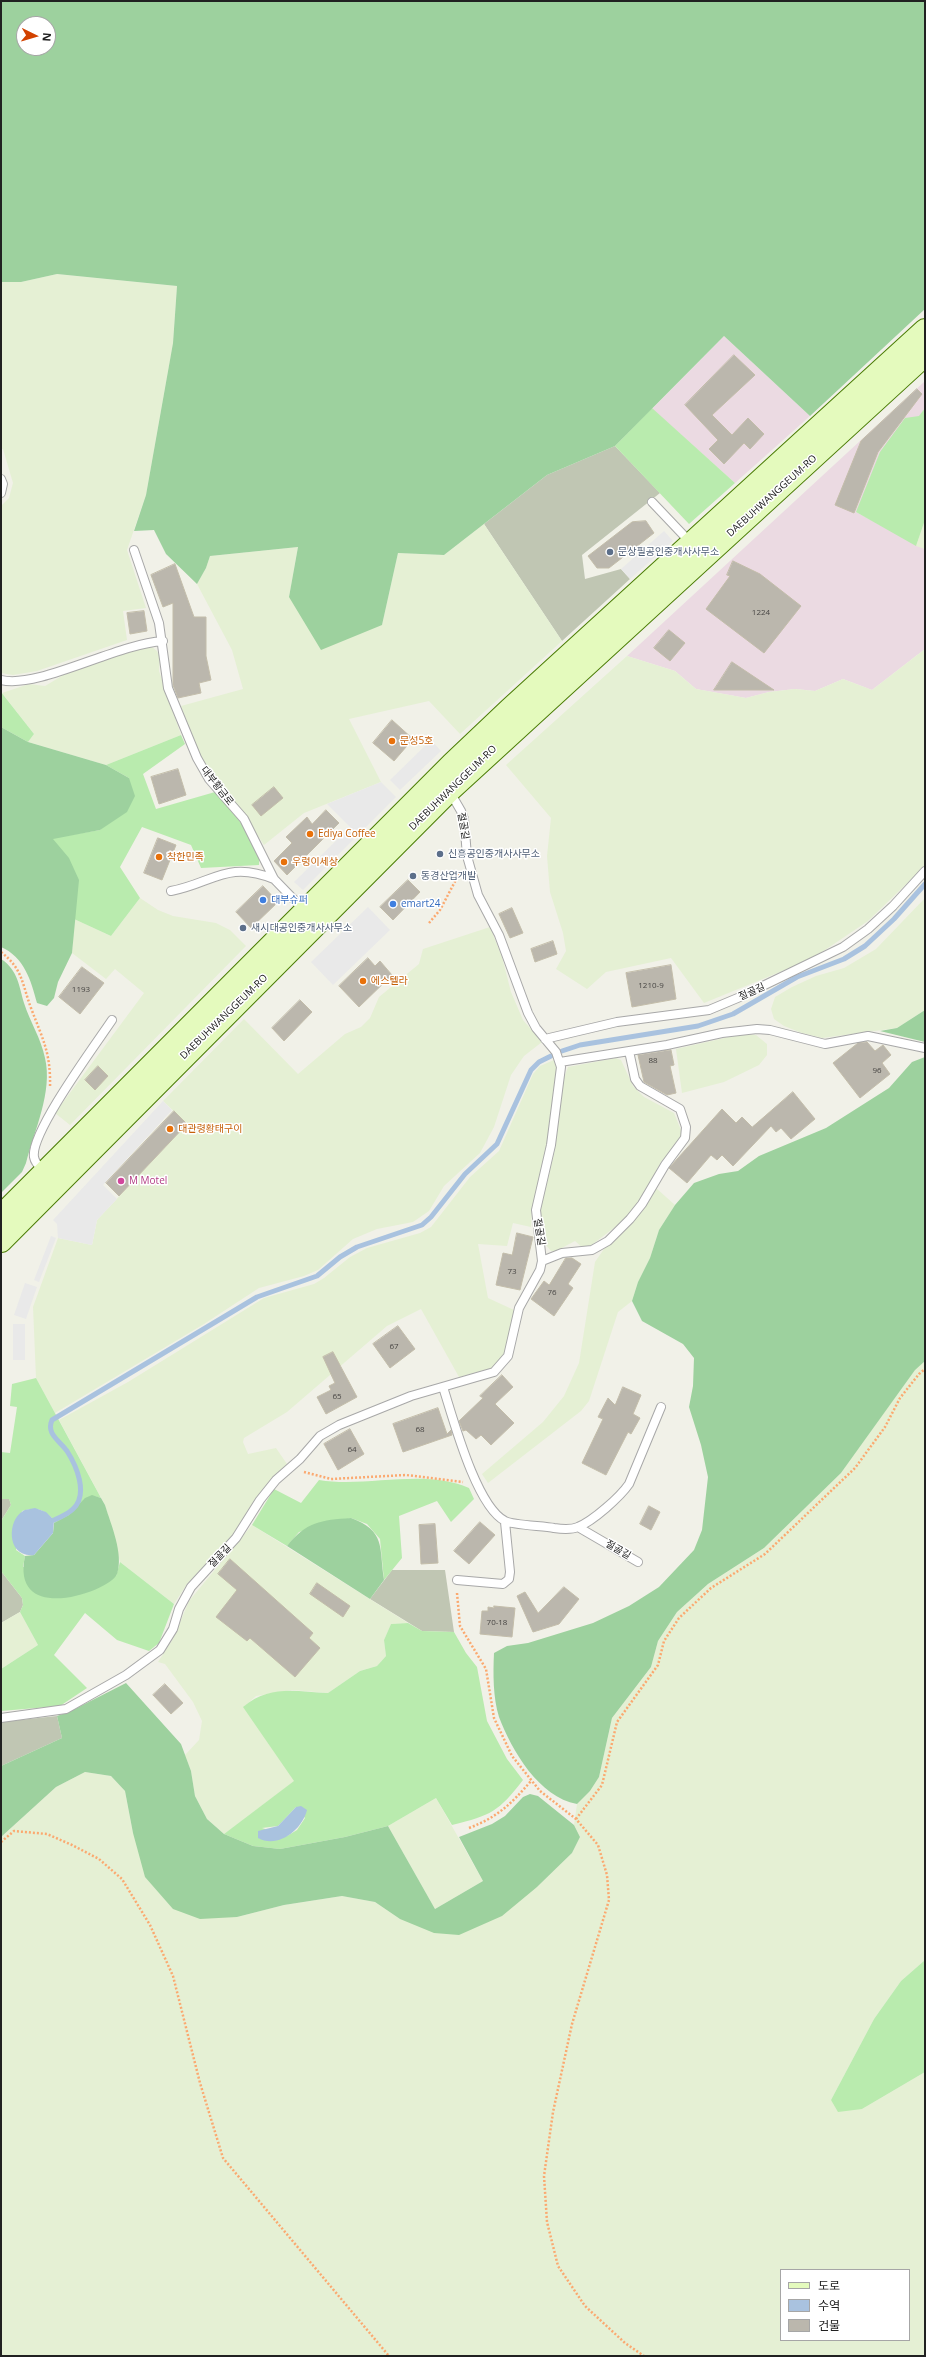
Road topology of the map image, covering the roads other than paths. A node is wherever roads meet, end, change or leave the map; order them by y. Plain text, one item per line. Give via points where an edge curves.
1 (925, 330) edge
2 (925, 355) edge
3 (1, 479) edge
4 (1, 493) edge
5 (652, 502) dead end
6 (134, 550) dead end
7 (698, 551) junction
8 (163, 641) junction
9 (1, 680) edge
10 (443, 785) junction
11 (925, 871) edge
12 (274, 879) junction
13 (171, 891) dead end
14 (311, 918) junction
15 (112, 1020) dead end
16 (545, 1039) junction
17 (925, 1048) edge
18 (629, 1051) junction
19 (560, 1062) junction
20 (46, 1172) junction
21 (1, 1216) edge
22 (1, 1241) edge
23 (542, 1261) junction
24 (443, 1387) junction
25 (661, 1407) dead end
26 (506, 1522) junction
27 (578, 1527) junction
28 (638, 1562) dead end
29 (457, 1580) road end
30 (1, 1718) edge

1 - 7 main road, DAEBUHWANGGEUM-RO
2 - 7 main road, DAEBUHWANGGEUM-RO
3 - 4 lane
5 - 7 lane
6 - 8 lane, 대부황금로
7 - 10 main road, DAEBUHWANGGEUM-RO via 510,709
8 - 9 lane via 130,646 48,674 18,680
8 - 12 lane, 대부황금로 via 168,688 197,758 209,779 244,819
10 - 14 main road, DAEBUHWANGGEUM-RO
10 - 16 lane, 절골길 via 462,811 467,856 478,895 499,935 526,1007 536,1028
11 - 16 lane, 절골길 via 888,910 843,947 740,997 709,1010 617,1022
12 - 13 lane via 248,872 232,872 212,876
12 - 14 lane, 대부황금로
14 - 20 main road, DAEBUHWANGGEUM-RO
14 - 22 main road, DAEBUHWANGGEUM-RO via 193,1047
15 - 20 lane via 44,1124 34,1157 36,1163
16 - 19 lane, 절골길 via 556,1052
17 - 18 lane via 868,1036 825,1044 757,1028
18 - 19 lane
18 - 23 lane, 절골길 via 635,1079 640,1086 680,1109 686,1127 685,1138 664,1165 642,1204 608,1241 592,1250 562,1253
19 - 23 lane, 절골길 via 551,1145 536,1210
20 - 21 main road, DAEBUHWANGGEUM-RO
23 - 24 lane, 절골길 via 540,1270 519,1308 511,1349 505,1362 485,1376
24 - 26 lane via 467,1461 478,1485
24 - 30 lane, 절골길 via 411,1396 333,1427 320,1436 260,1500 236,1538 191,1587 173,1629 160,1650 126,1675 66,1709
25 - 27 lane via 629,1484 623,1492
26 - 27 lane via 564,1529
26 - 29 lane via 510,1572 504,1584
27 - 28 lane, 절골길

